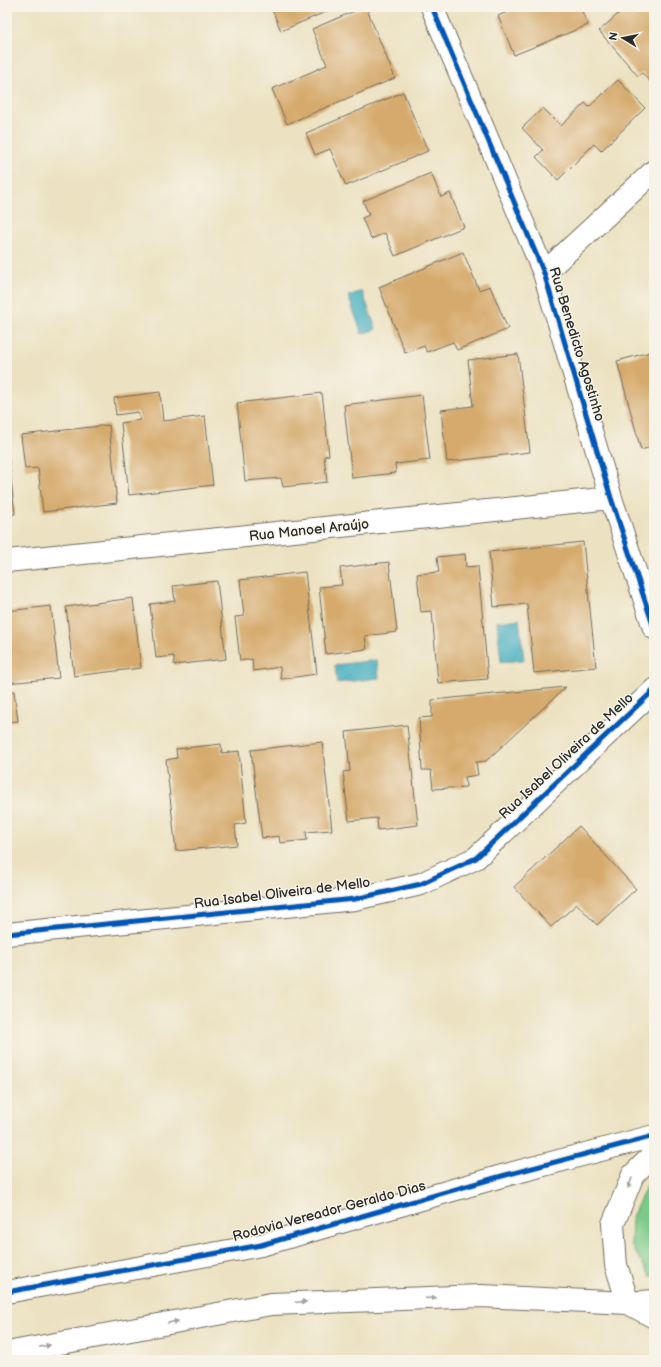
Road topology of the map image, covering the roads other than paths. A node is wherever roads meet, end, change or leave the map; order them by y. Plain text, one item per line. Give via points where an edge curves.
1 (432, 7) edge
2 (654, 171) edge
3 (544, 273) junction
4 (611, 498) junction
5 (7, 561) edge
6 (654, 628) edge
7 (654, 690) edge
8 (7, 934) edge
9 (654, 1136) edge
10 (654, 1154) edge
11 (7, 1292) edge
12 (654, 1301) edge
13 (628, 1303) junction
14 (654, 1317) edge
15 (7, 1353) edge

1 - 3 street, Rua Benedicto Agostinho
2 - 3 street
3 - 4 street, Rua Benedicto Agostinho
4 - 5 street, Rua Manoel Araújo
4 - 6 street, Rua Benedicto Agostinho
7 - 8 street, Rua Isabel Oliveira de Mello via 476,858 421,884 355,899
9 - 11 street, Rodovia Vereador Geraldo Dias via 261,1244
10 -> 13 street via 633,1175 613,1224 616,1265
12 - 13 street
13 - 14 street
15 -> 13 street via 271,1304 481,1296

